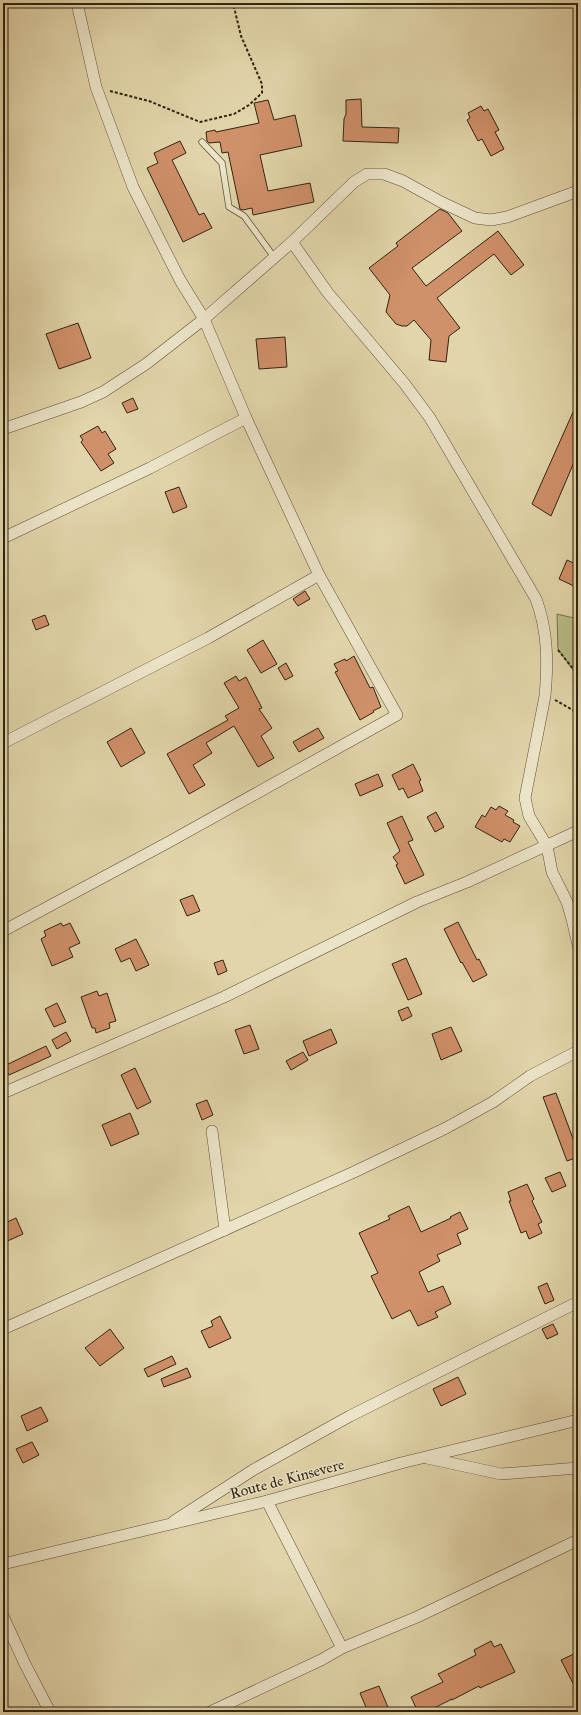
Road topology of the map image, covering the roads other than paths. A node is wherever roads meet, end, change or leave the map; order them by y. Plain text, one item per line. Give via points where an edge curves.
1 (77, 3) edge
2 (202, 142) dead end
3 (578, 191) edge
4 (292, 242) junction
5 (274, 257) junction
6 (204, 319) junction
7 (246, 418) junction
8 (3, 429) edge
9 (3, 538) edge
10 (319, 575) junction
11 (3, 742) edge
12 (578, 831) edge
13 (547, 846) junction
14 (3, 932) edge
15 (578, 945) edge
16 (578, 1051) edge
17 (3, 1093) edge
18 (212, 1131) dead end
19 (225, 1230) junction
20 (578, 1302) edge
21 (3, 1329) edge
22 (578, 1420) edge
23 (424, 1457) junction
24 (578, 1468) edge
25 (267, 1501) junction
26 (171, 1524) junction
27 (578, 1540) edge
28 (3, 1564) edge
29 (3, 1616) edge
30 (342, 1648) junction
31 (50, 1712) edge
32 (210, 1712) edge

1 - 6 street via 96,87 133,187 180,280
2 - 5 lane via 222,163 229,207 244,216
3 - 4 street via 507,217 491,220 475,218 384,174 366,174 354,182
4 - 5 street
4 - 13 street via 328,293 404,383 439,431 536,599 547,649 545,696 525,798 529,816
5 - 6 street
6 - 7 street
6 - 8 street via 146,364 103,392
7 - 9 street via 150,468
7 - 10 street
10 - 11 street via 208,638
10 - 14 street via 397,715
12 - 13 street
13 - 15 street via 552,872 567,902
13 - 17 street via 418,902 224,997
16 - 19 street via 530,1076 493,1102 446,1128
18 - 19 street
19 - 21 street
20 - 26 street via 350,1416 246,1474
22 - 23 street, Route de Kinsevere
23 - 24 street via 501,1474
23 - 25 street, Route de Kinsevere
25 - 26 street, Route de Kinsevere
25 - 30 street
26 - 28 street, Route de Kinsevere
27 - 30 street via 417,1617
29 - 31 street
30 - 32 street

